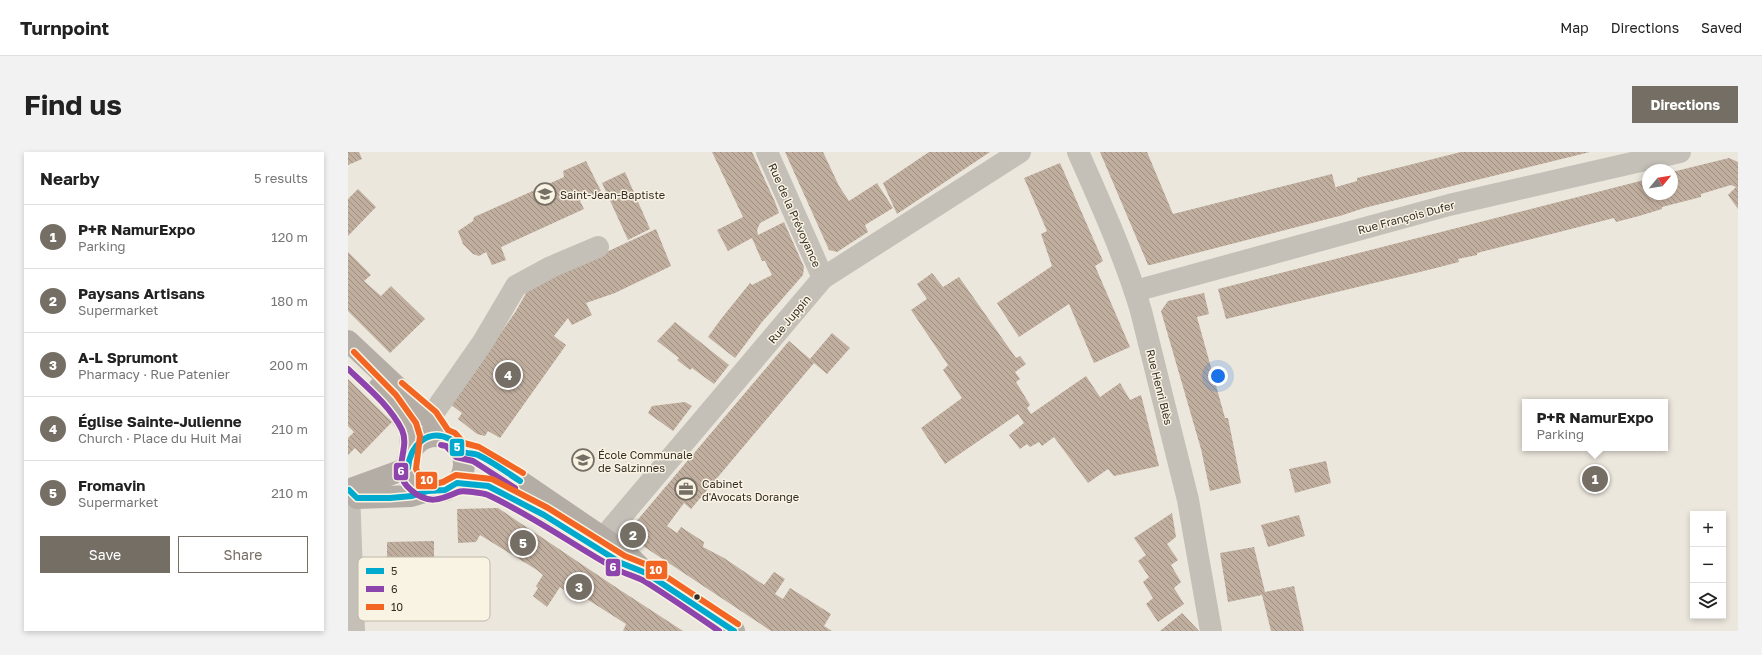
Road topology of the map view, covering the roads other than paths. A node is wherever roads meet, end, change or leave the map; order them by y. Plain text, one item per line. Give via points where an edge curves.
1 (767, 152) edge
2 (1020, 152) edge
3 (1078, 152) edge
4 (1680, 152) edge
5 (598, 247) dead end
6 (823, 278) junction
7 (1135, 291) junction
8 (348, 341) edge
9 (348, 358) edge
10 (430, 418) junction
11 (443, 436) junction
12 (460, 450) junction
13 (409, 459) junction
14 (457, 483) junction
15 (348, 490) edge
16 (428, 491) junction
17 (603, 538) junction
18 (646, 573) junction
19 (354, 631) edge
20 (734, 631) edge
21 (1211, 631) edge

1 - 6 street, Rue de la Prévoyance
2 - 6 street, Rue Juppin
3 - 7 street, Rue Henri Blès
4 - 7 street, Rue François Dufer via 1449,205
5 - 10 street via 516,286 483,342
6 - 17 street, Rue Juppin
7 - 21 street, Rue Henri Blès via 1188,500
8 - 10 main road
9 - 13 main road via 391,400 410,430
10 - 11 main road
11 - 12 main road via 450,439
11 - 13 main road via 425,438 417,443
12 - 14 main road via 464,467
12 - 17 main road via 476,454 496,465
13 - 15 main road
13 - 16 main road via 414,482
14 - 16 main road via 439,492
14 - 18 main road via 488,486 544,515 621,563
15 - 16 main road via 357,498 411,496
15 - 19 street
17 - 18 main road via 628,554
18 - 20 main road

